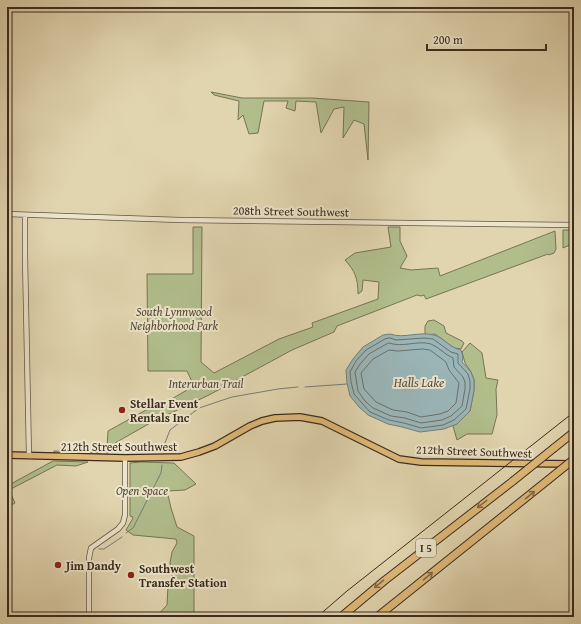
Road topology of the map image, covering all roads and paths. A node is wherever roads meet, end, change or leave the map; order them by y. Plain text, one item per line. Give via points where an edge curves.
1 (7, 214) edge
2 (25, 215) junction
3 (574, 225) edge
4 (574, 432) edge
5 (7, 455) edge
6 (29, 456) junction
7 (125, 458) junction
8 (574, 459) edge
9 (574, 464) edge
10 (398, 601) junction
11 (25, 617) edge
12 (55, 617) edge
13 (86, 617) edge
14 (341, 617) edge
15 (377, 617) edge
16 (381, 617) edge

1 - 2 street, 208th Street Southwest
2 - 3 street, 208th Street Southwest via 180,220
2 - 6 street
4 -> 14 highway, I 5, bridge via 384,580
5 - 6 main road, 212th Street Southwest
6 - 7 main road, 212th Street Southwest
7 - 9 main road, 212th Street Southwest via 181,457 214,446 262,421 294,417 322,421 399,459 421,462
7 - 13 street via 125,515 118,529 91,548 89,614
10 -> 8 highway, I 5, bridge
10 - 15 highway, I 5
10 - 16 highway
11 - 12 street

